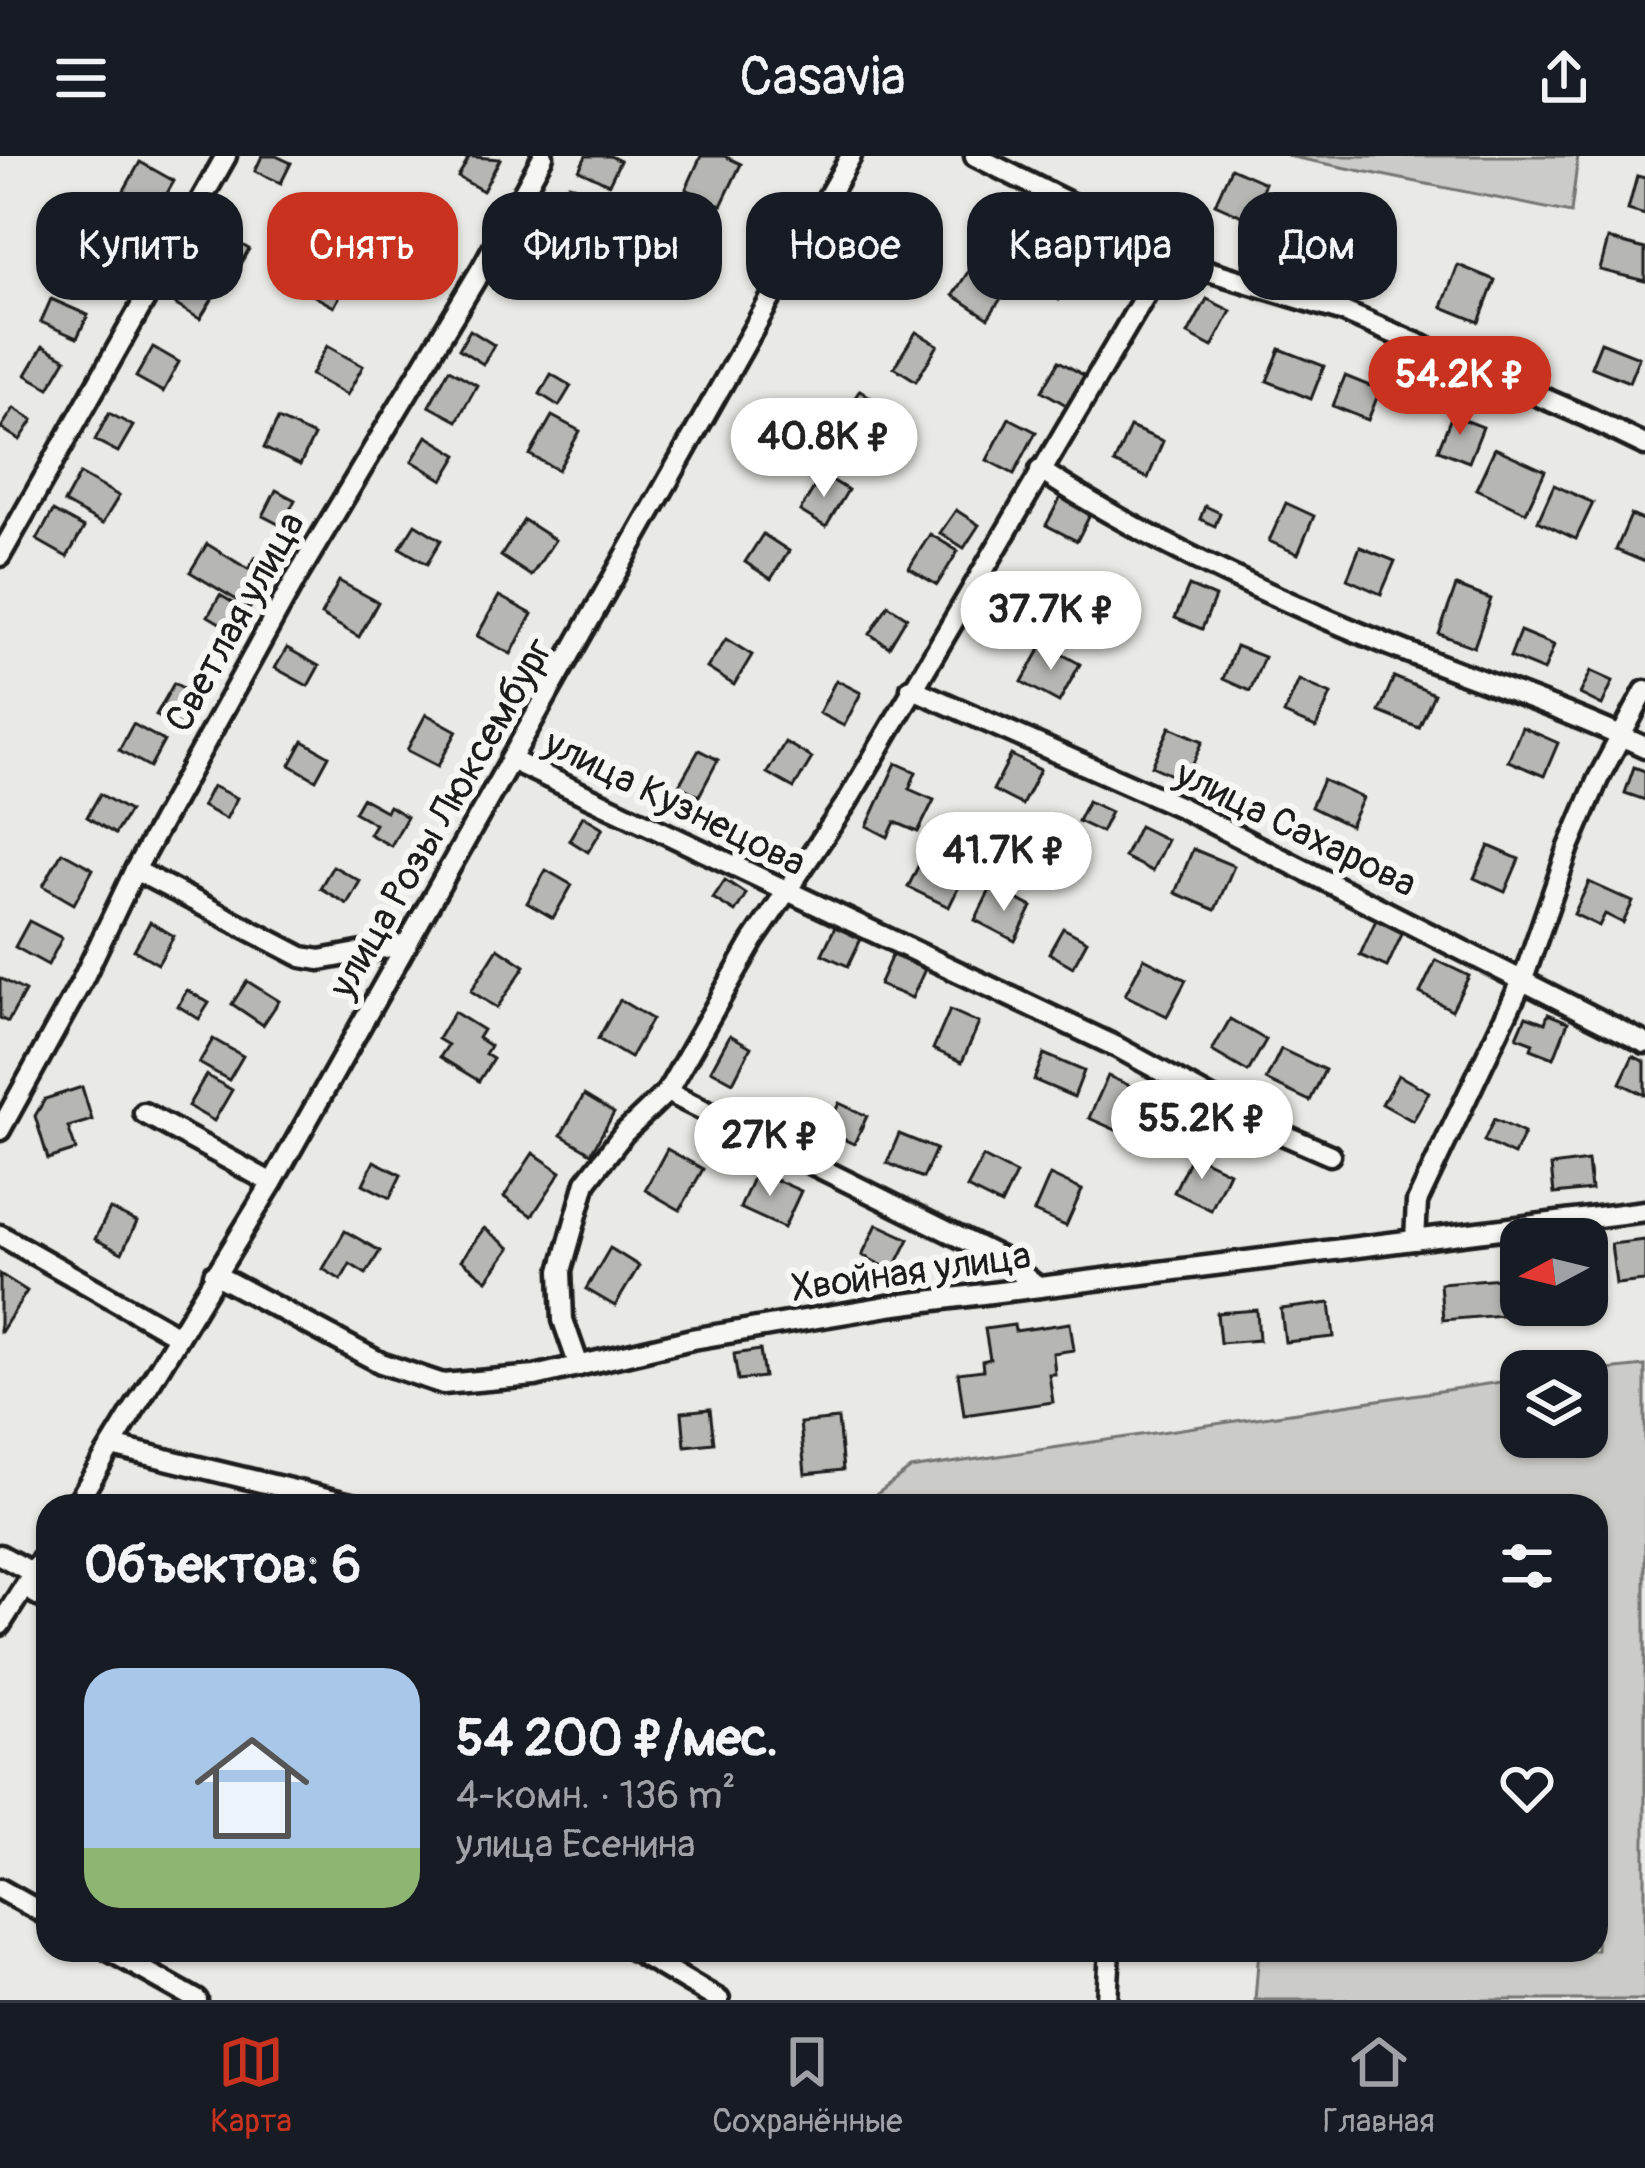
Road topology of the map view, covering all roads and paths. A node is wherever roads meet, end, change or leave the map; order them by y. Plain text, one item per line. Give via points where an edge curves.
1 (226, 156) edge
2 (543, 156) edge
3 (851, 156) edge
4 (975, 156) edge
5 (1047, 192) edge
6 (1214, 273) edge
7 (1142, 300) edge
8 (1645, 445) edge
9 (1040, 470) junction
10 (0, 556) edge
11 (911, 688) junction
12 (1645, 691) edge
13 (1619, 735) junction
14 (1645, 747) edge
15 (511, 760) junction
16 (135, 870) junction
17 (786, 893) junction
18 (407, 944) junction
19 (1523, 980) junction
20 (1645, 1043) edge
21 (667, 1092) junction
22 (144, 1113) dead end
23 (0, 1130) edge
24 (1330, 1155) dead end
25 (272, 1183) junction
26 (1645, 1211) edge
27 (0, 1235) edge
28 (1415, 1240) junction
29 (214, 1274) junction
30 (1038, 1287) junction
31 (178, 1336) junction
32 (579, 1366) junction
33 (112, 1446) junction
34 (83, 1494) edge
35 (310, 1494) edge
36 (0, 1555) edge
37 (36, 1568) edge
38 (28, 1580) junction
39 (36, 1588) edge
40 (2, 1621) edge
41 (0, 1889) edge
42 (36, 1909) edge
43 (129, 1962) edge
44 (654, 1962) edge
45 (1109, 1962) edge
46 (197, 2000) edge
47 (718, 2000) edge
48 (1107, 2000) edge

1 - 10 street
2 - 16 street, Светлая улица
3 - 15 street, улица Розы Люксембург
4 - 5 street
6 - 8 street via 1344,312
7 - 9 street
9 - 11 street
9 - 13 street via 1347,628
11 - 17 street
11 - 19 street, улица Сахарова via 1180,807
12 - 13 street
13 - 14 street
13 - 19 street
15 - 17 street, улица Кузнецова
15 - 18 street, улица Розы Люксембург
16 - 18 street via 302,957
16 - 23 street, Светлая улица
17 - 21 street
17 - 24 street, улица Кузнецова
18 - 25 street, улица Розы Люксембург
19 - 20 street, улица Сахарова
19 - 28 street via 1417,1202
21 - 30 street via 1001,1258
21 - 32 street via 586,1182 562,1271 563,1320
22 - 25 street
25 - 29 street, улица Розы Люксембург
26 - 28 street, Хвойная улица
27 - 31 street
28 - 30 street, Хвойная улица
29 - 31 street, улица Розы Люксембург
29 - 32 street, Хвойная улица via 381,1363 443,1384
30 - 32 street, Хвойная улица via 735,1331
31 - 33 street, улица Розы Люксембург
33 - 34 street, улица Розы Люксембург
33 - 35 street
36 - 38 street
37 - 38 street
38 - 39 street
38 - 40 street
41 - 42 street
43 - 46 street
44 - 47 street
45 - 48 street

